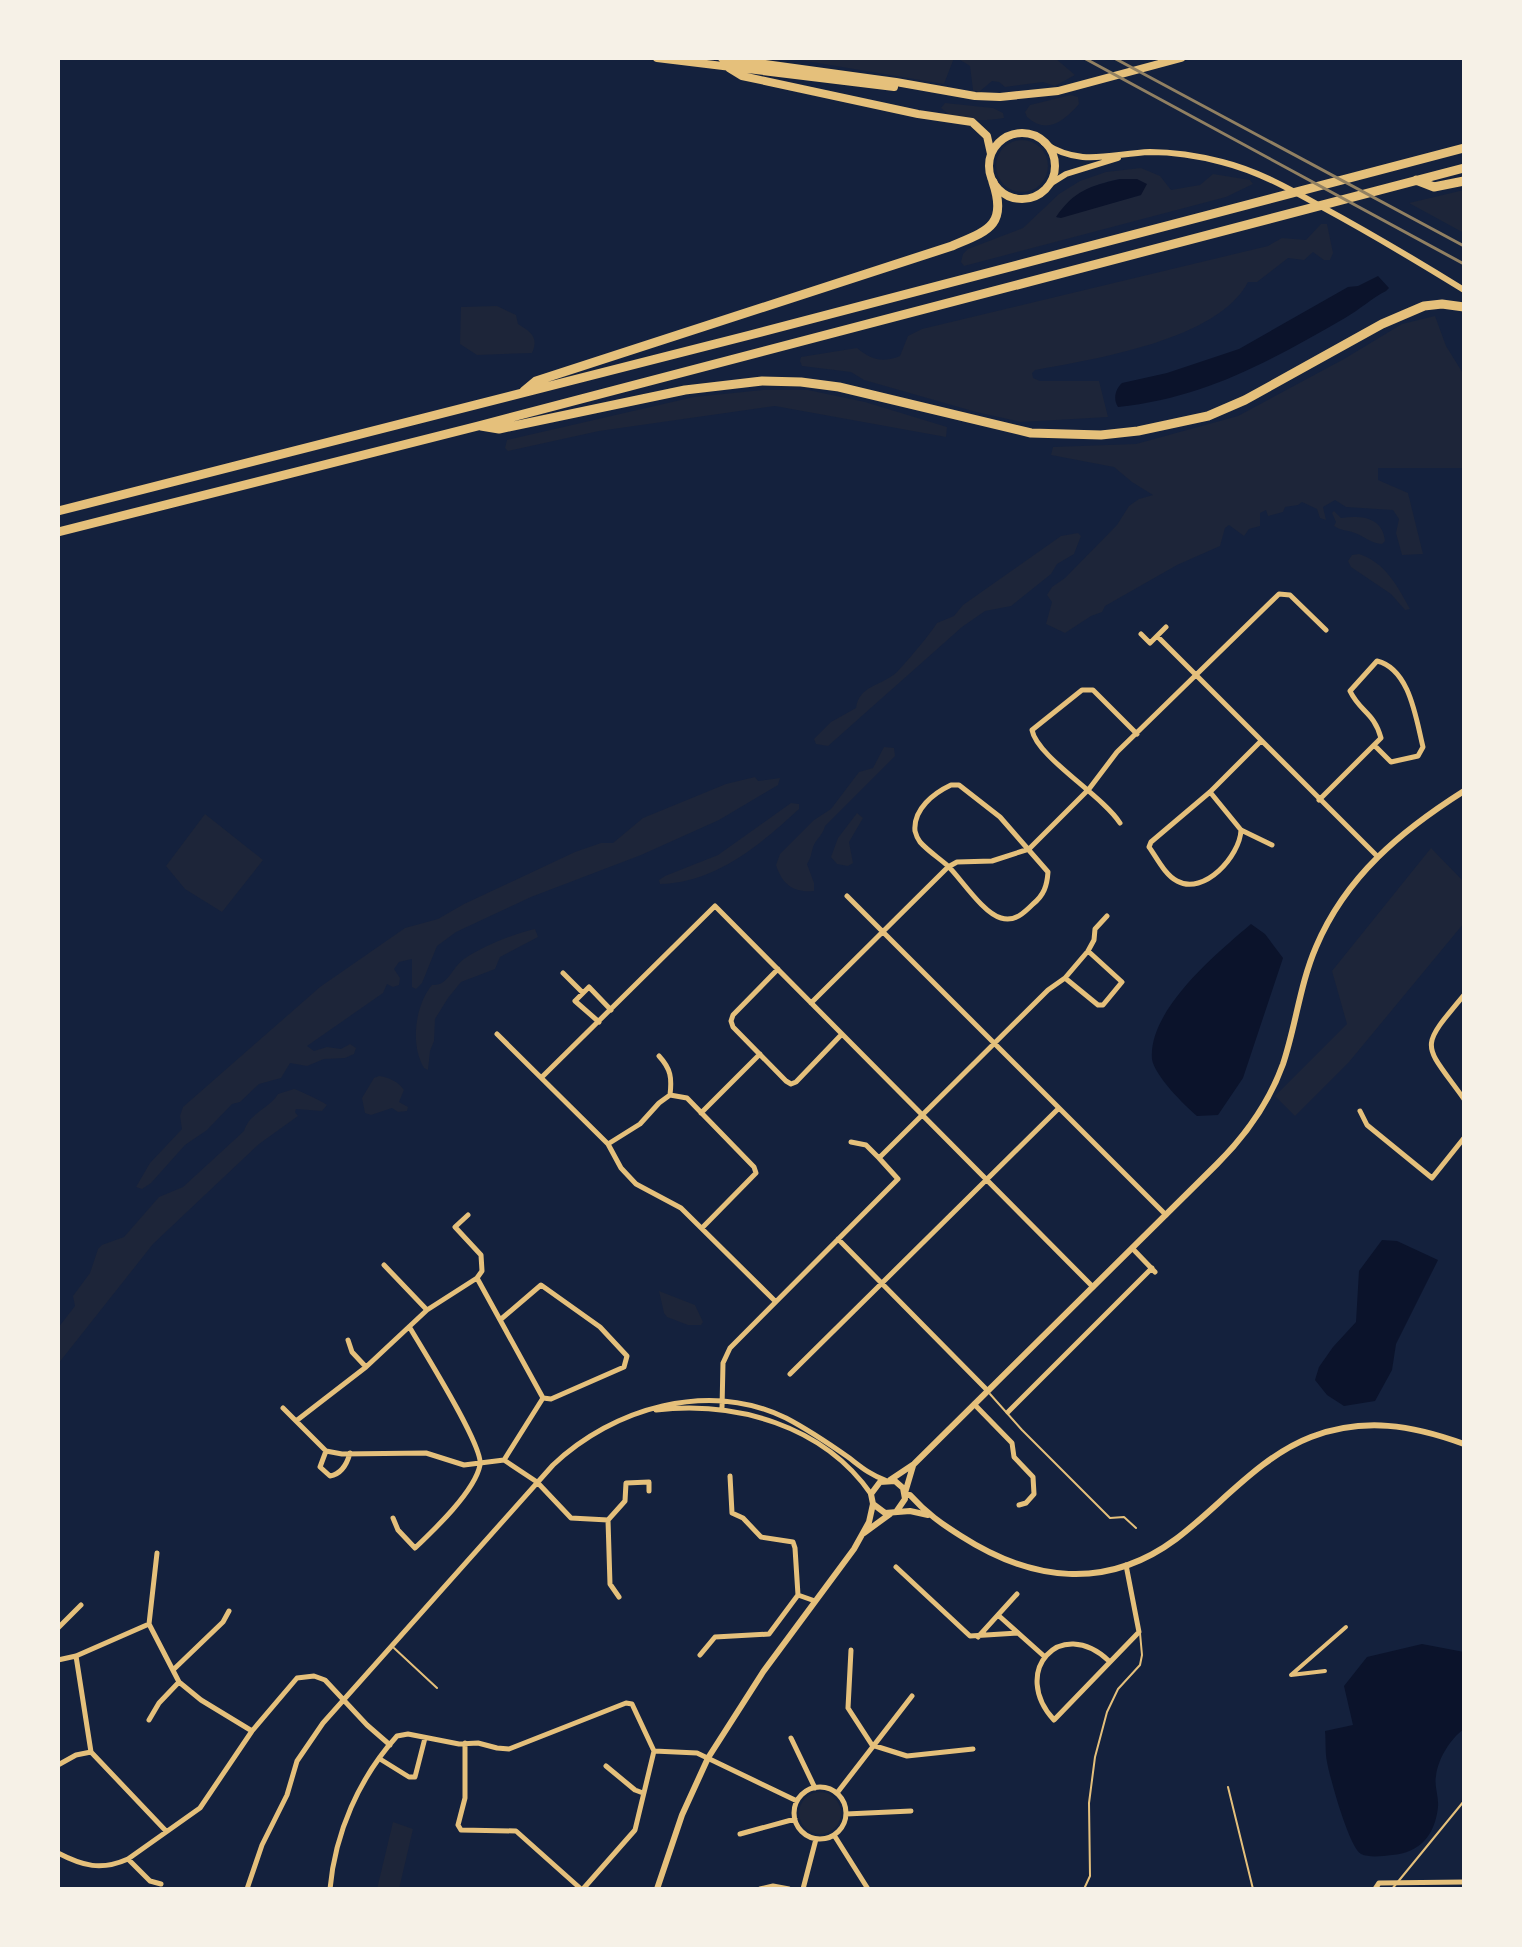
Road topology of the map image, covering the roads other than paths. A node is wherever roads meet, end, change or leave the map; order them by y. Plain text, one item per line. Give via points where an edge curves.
1 (657, 58) edge
2 (722, 58) edge
3 (1181, 58) edge
4 (729, 68) junction
5 (911, 86) junction
6 (1044, 143) junction
7 (1464, 148) edge
8 (991, 154) junction
9 (1129, 154) junction
10 (1464, 168) edge
11 (1413, 181) junction
12 (1464, 181) edge
13 (993, 182) junction
14 (1050, 184) junction
15 (1464, 290) edge
16 (1464, 307) edge
17 (520, 394) junction
18 (478, 426) junction
19 (58, 511) edge
20 (58, 532) edge
21 (1166, 627) dead end
22 (1326, 630) dead end
23 (1141, 634) dead end
24 (1157, 636) junction
25 (1197, 676) junction
26 (1137, 734) junction
27 (1261, 741) junction
28 (1374, 745) junction
29 (1089, 789) junction
30 (1464, 791) edge
31 (1210, 792) junction
32 (1319, 800) junction
33 (1120, 823) dead end
34 (1239, 828) junction
35 (1272, 845) dead end
36 (1029, 849) junction
37 (1377, 856) junction
38 (948, 867) junction
39 (847, 896) dead end
40 (1107, 916) dead end
41 (883, 932) junction
42 (1088, 951) junction
43 (778, 969) junction
44 (563, 973) dead end
45 (1065, 978) junction
46 (583, 993) junction
47 (1464, 995) edge
48 (811, 1003) junction
49 (611, 1010) junction
50 (599, 1022) junction
51 (497, 1034) dead end
52 (842, 1034) junction
53 (994, 1044) junction
54 (760, 1054) junction
55 (659, 1056) dead end
56 (542, 1077) junction
57 (670, 1095) junction
58 (1464, 1099) edge
59 (1059, 1108) junction
60 (1360, 1111) dead end
61 (701, 1113) junction
62 (923, 1115) junction
63 (1464, 1138) edge
64 (851, 1142) dead end
65 (608, 1144) junction
66 (879, 1158) junction
67 (986, 1180) junction
68 (468, 1215) dead end
69 (1166, 1215) junction
70 (702, 1228) junction
71 (838, 1239) junction
72 (1132, 1248) junction
73 (384, 1265) dead end
74 (477, 1278) junction
75 (881, 1283) junction
76 (1093, 1287) junction
77 (775, 1301) junction
78 (427, 1310) junction
79 (500, 1320) junction
80 (410, 1328) junction
81 (348, 1340) dead end
82 (366, 1367) junction
83 (790, 1374) dead end
84 (988, 1391) junction
85 (543, 1398) junction
86 (974, 1404) junction
87 (722, 1405) junction
88 (283, 1408) dead end
89 (1008, 1412) junction
90 (296, 1421) junction
91 (1464, 1442) edge
92 (326, 1451) junction
93 (350, 1453) junction
94 (504, 1460) junction
95 (481, 1463) junction
96 (914, 1464) junction
97 (730, 1476) dead end
98 (888, 1480) junction
99 (537, 1482) junction
100 (649, 1491) dead end
101 (871, 1494) junction
102 (905, 1494) junction
103 (873, 1504) junction
104 (1019, 1505) dead end
105 (893, 1513) junction
106 (928, 1515) junction
107 (393, 1518) dead end
108 (608, 1520) junction
109 (1136, 1528) dead end
110 (864, 1533) junction
111 (157, 1553) dead end
112 (1126, 1565) junction
113 (896, 1567) dead end
114 (1017, 1594) dead end
115 (798, 1595) junction
116 (619, 1597) dead end
117 (815, 1601) junction
118 (81, 1605) dead end
119 (229, 1611) dead end
120 (998, 1615) junction
121 (149, 1624) junction
122 (1346, 1627) dead end
123 (58, 1628) edge
124 (1139, 1632) junction
125 (1018, 1633) junction
126 (978, 1637) junction
127 (391, 1644) junction
128 (851, 1650) dead end
129 (700, 1655) dead end
130 (76, 1656) junction
131 (1045, 1657) junction
132 (58, 1660) edge
133 (1109, 1661) junction
134 (173, 1670) junction
135 (1325, 1671) dead end
136 (179, 1682) junction
137 (437, 1688) dead end
138 (912, 1696) dead end
139 (342, 1698) junction
140 (149, 1720) dead end
141 (252, 1731) junction
142 (425, 1738) junction
143 (791, 1738) dead end
144 (465, 1743) junction
145 (390, 1745) junction
146 (872, 1745) junction
147 (973, 1749) dead end
148 (654, 1751) junction
149 (91, 1752) junction
150 (708, 1758) junction
151 (380, 1759) junction
152 (58, 1765) edge
153 (606, 1766) dead end
154 (1228, 1787) dead end
155 (815, 1788) junction
156 (643, 1793) junction
157 (837, 1793) junction
158 (797, 1801) junction
159 (1464, 1801) edge
160 (911, 1811) dead end
161 (846, 1814) junction
162 (795, 1819) junction
163 (166, 1831) junction
164 (740, 1834) dead end
165 (834, 1835) junction
166 (816, 1839) junction
167 (58, 1853) edge
168 (128, 1859) junction
169 (1398, 1882) junction
170 (1464, 1882) edge
171 (161, 1884) dead end
172 (247, 1889) edge
173 (330, 1889) edge
174 (582, 1889) edge
175 (657, 1889) edge
176 (760, 1889) edge
177 (789, 1889) edge
178 (803, 1889) edge
179 (868, 1889) edge
180 (1084, 1889) edge
181 (1253, 1889) edge
182 (1375, 1889) edge
183 (1392, 1889) edge

1 - 4 main road
2 - 5 main road
3 - 5 main road via 1030,96 975,96
4 - 5 main road
4 - 8 main road via 742,76 972,122 987,136
6 - 8 main road via 1016,134
6 - 9 street via 1078,158
6 - 14 main road via 1055,163
7 - 17 highway
8 - 13 main road
9 - 14 street
9 - 15 street via 1196,156 1251,171
10 - 11 highway
11 - 12 highway via 1434,187
11 - 18 highway
13 - 14 main road via 1018,199 1040,194
13 - 17 highway via 998,219 982,233 536,381
16 - 18 highway via 1424,306 1245,400 1208,416 1138,431 1031,433 839,387 762,381 685,390 499,429
17 - 19 highway
18 - 20 highway
21 - 24 street
22 - 25 street via 1290,595 1279,594
23 - 24 street via 1150,643
24 - 25 street
25 - 26 street
25 - 27 street
26 - 29 street
26 - 29 street via 1087,688 1035,726 1033,737
27 - 31 street
27 - 32 street
28 - 28 street via 1391,762 1418,756 1423,747 1407,685 1377,661 1350,691 1376,721 1381,738
28 - 32 street
29 - 33 street
29 - 36 street
30 - 37 street via 1418,820
31 - 34 street
31 - 34 street via 1151,842 1149,847 1170,876 1185,885 1196,884 1219,870 1233,857
32 - 37 street
34 - 35 street
36 - 38 street
36 - 38 street via 1048,872 1047,886 1021,916 1011,919 989,911
36 - 38 street via 988,807 959,785 951,785 924,804 915,823 920,842
37 - 69 street via 1343,898 1316,948 1283,1063 1260,1112
38 - 41 street
39 - 41 street
40 - 42 street via 1095,929
41 - 48 street
41 - 53 street
42 - 45 street
42 - 45 street via 1122,982 1103,1005
43 - 48 street
43 - 49 street via 715,906
43 - 54 street via 731,1021
44 - 46 street
45 - 53 street
46 - 49 street via 589,987
46 - 50 street via 575,1001
47 - 58 street via 1429,1044
48 - 52 street
49 - 50 street
50 - 56 street
51 - 56 street
52 - 54 street via 791,1084
52 - 62 street
53 - 59 street
53 - 62 street
54 - 61 street
55 - 57 street via 669,1066
56 - 65 street
57 - 61 street via 687,1098
57 - 65 street via 640,1124
59 - 67 street
59 - 69 street
60 - 63 street via 1367,1125 1432,1178
61 - 70 street via 756,1173
62 - 66 street
62 - 67 street
64 - 66 street via 866,1145
65 - 70 street via 636,1184 681,1208
66 - 71 street via 898,1179
67 - 75 street
67 - 76 street
68 - 74 street via 455,1227 481,1255
69 - 72 street
70 - 77 street
71 - 75 street
71 - 77 street
72 - 76 street
72 - 89 street via 1154,1270
73 - 78 street
74 - 78 street
74 - 79 street
75 - 83 street
75 - 84 street
76 - 84 street
77 - 87 street via 730,1348 723,1363
78 - 80 street
79 - 85 street
79 - 85 street via 541,1285 600,1327 627,1356 624,1367
80 - 82 street
80 - 95 street via 473,1437
81 - 82 street
82 - 90 street
84 - 86 street
84 - 89 lane
85 - 94 street
86 - 96 street
86 - 104 street via 1012,1443 1014,1457 1033,1477 1034,1494
87 - 98 street via 739,1404 783,1417
87 - 99 street via 645,1411 618,1420 564,1454
87 - 101 street via 804,1437 847,1467
88 - 90 street
89 - 109 lane via 1110,1518 1124,1517
90 - 92 street
91 - 112 street via 1391,1424 1347,1427 1310,1438 1274,1458 1168,1544
92 - 93 street
92 - 93 street via 320,1467 330,1476 347,1464
93 - 95 street via 426,1453 464,1465
94 - 95 street
94 - 99 street
95 - 107 street via 454,1507 415,1548
96 - 98 street
96 - 102 street
97 - 115 street via 734,1516 761,1537 793,1542
98 - 101 street
98 - 102 street
99 - 108 street via 571,1518
99 - 127 street
100 - 108 street via 649,1482 626,1483 625,1501
101 - 103 street
102 - 105 street via 903,1505
102 - 106 street
103 - 105 street
103 - 110 street
105 - 106 street
105 - 110 street
106 - 112 street via 990,1554 1034,1570 1073,1574
108 - 116 street via 610,1584
110 - 117 street
111 - 121 street
112 - 124 street
113 - 126 street via 970,1636
114 - 120 street
115 - 117 street
115 - 129 street via 769,1634 715,1637
117 - 150 street
118 - 123 street
119 - 134 street
120 - 125 street
120 - 126 street
121 - 130 street
121 - 134 street
122 - 135 street via 1291,1675
124 - 133 street
124 - 180 lane via 1140,1665 1118,1689 1095,1757 1089,1803 1090,1876
125 - 126 street
125 - 131 street
127 - 137 lane
127 - 139 street
128 - 146 street via 848,1708
130 - 132 street
130 - 149 street
131 - 133 street via 1066,1644 1081,1643
131 - 133 street via 1037,1696 1054,1720
134 - 136 street
136 - 140 street
136 - 141 street
138 - 146 street
139 - 141 street via 320,1678 297,1678
139 - 145 street
139 - 172 street via 297,1761
141 - 163 street via 200,1808
142 - 144 street
142 - 145 street via 397,1736
142 - 151 street via 415,1777
143 - 155 street
144 - 148 street via 509,1749 626,1703 632,1704
144 - 174 street via 461,1830 516,1831
145 - 151 street
146 - 147 street via 907,1756
146 - 157 street
148 - 150 street
148 - 156 street
149 - 152 street
149 - 163 street
150 - 158 street
150 - 175 street
151 - 173 street via 346,1821
153 - 156 street
154 - 181 lane
155 - 157 street
155 - 158 street
156 - 174 street via 635,1830
157 - 161 street
158 - 162 street
159 - 169 lane
160 - 161 street
161 - 165 street
162 - 164 street
162 - 166 street
163 - 168 street
165 - 166 street
165 - 179 street
166 - 178 street
167 - 168 street via 96,1867
168 - 171 street via 150,1881
169 - 170 street
169 - 182 street via 1379,1883
169 - 183 lane
176 - 177 street

